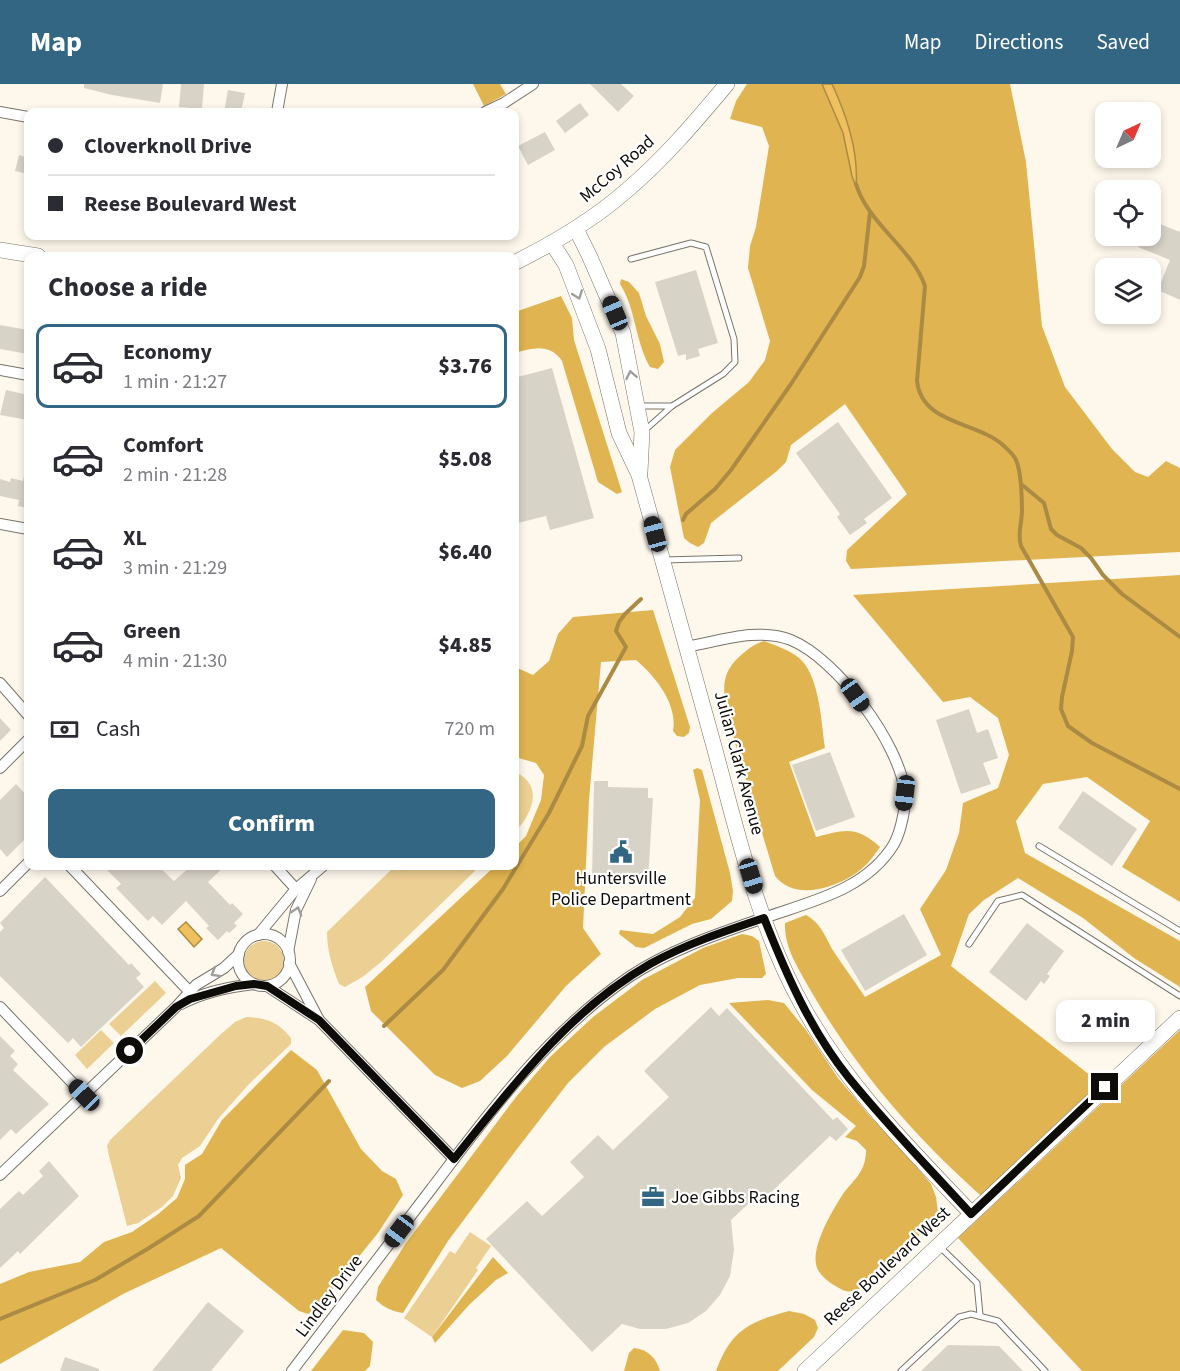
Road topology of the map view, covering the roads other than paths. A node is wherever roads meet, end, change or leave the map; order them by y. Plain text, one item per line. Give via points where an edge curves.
1 (282, 84) edge
2 (533, 84) edge
3 (728, 84) edge
4 (278, 108) edge
5 (493, 108) edge
6 (0, 112) edge
7 (24, 116) edge
8 (576, 229) junction
9 (552, 243) junction
10 (0, 250) edge
11 (24, 254) edge
12 (631, 259) dead end
13 (519, 260) edge
14 (0, 370) edge
15 (24, 374) edge
16 (637, 406) junction
17 (672, 406) junction
18 (642, 432) junction
19 (639, 475) junction
20 (0, 524) edge
21 (24, 528) edge
22 (739, 558) dead end
23 (662, 560) junction
24 (686, 647) junction
25 (0, 683) edge
26 (24, 710) edge
27 (24, 744) edge
28 (0, 768) edge
29 (1039, 846) dead end
30 (24, 867) edge
31 (74, 870) edge
32 (279, 870) edge
33 (318, 870) edge
34 (318, 870) edge
35 (296, 889) junction
36 (0, 891) edge
37 (764, 918) junction
38 (1180, 931) edge
39 (258, 935) junction
40 (969, 944) dead end
41 (239, 954) junction
42 (289, 958) junction
43 (254, 984) junction
44 (267, 986) junction
45 (189, 991) junction
46 (1180, 996) edge
47 (0, 1007) edge
48 (176, 1007) junction
49 (1180, 1018) edge
50 (319, 1020) junction
51 (84, 1095) junction
52 (454, 1159) junction
53 (0, 1175) edge
54 (971, 1214) junction
55 (938, 1245) junction
56 (980, 1315) junction
57 (292, 1371) edge
58 (805, 1371) edge
59 (901, 1371) edge
60 (1045, 1371) edge

1 - 4 street
2 - 5 street
3 - 8 street, McCoy Road via 663,156 626,191
6 - 7 street
8 - 9 street, McCoy Road
16 -> 8 street, Julian Clark Avenue via 623,333
9 - 13 street, McCoy Road
9 -> 19 street, Julian Clark Avenue via 566,265 598,349 619,433
10 - 11 street
12 - 17 lane via 691,243 706,247 735,339 735,362
14 - 15 street
16 - 17 lane
16 - 18 street, Julian Clark Avenue
17 - 18 lane
18 - 19 street, Julian Clark Avenue
19 - 23 street, Julian Clark Avenue
20 - 21 street
22 - 23 lane
23 - 24 street, Julian Clark Avenue
24 - 37 street, Julian Clark Avenue
24 - 37 street, Lindley Drive via 748,635 769,635 792,641 816,656 851,690 887,741 905,793 895,842 861,880
25 - 26 street
27 - 28 street
29 - 38 lane
30 - 36 street
31 - 45 street
32 - 35 street
33 - 35 street
42 -> 34 street via 296,909
35 - 39 street
37 - 52 street, Lindley Drive via 670,954 605,995 553,1040
37 - 54 street, Julian Clark Avenue via 789,980 839,1064
39 - 41 street via 248,940
39 - 42 street via 280,940
40 - 46 lane via 998,902 1022,895
41 - 43 street via 240,970
41 -> 45 street
42 - 44 street via 282,978
42 - 50 street
43 - 44 street
43 - 48 street via 202,995
44 - 50 street
45 - 48 street
47 - 51 street
48 - 51 street
49 - 54 street, Reese Boulevard West
50 - 52 street
51 - 53 street
52 - 57 street, Lindley Drive
54 - 55 street, Reese Boulevard West
55 - 56 lane via 977,1283
55 - 58 street, Reese Boulevard West
56 - 59 lane via 959,1317
56 - 60 lane via 998,1321

